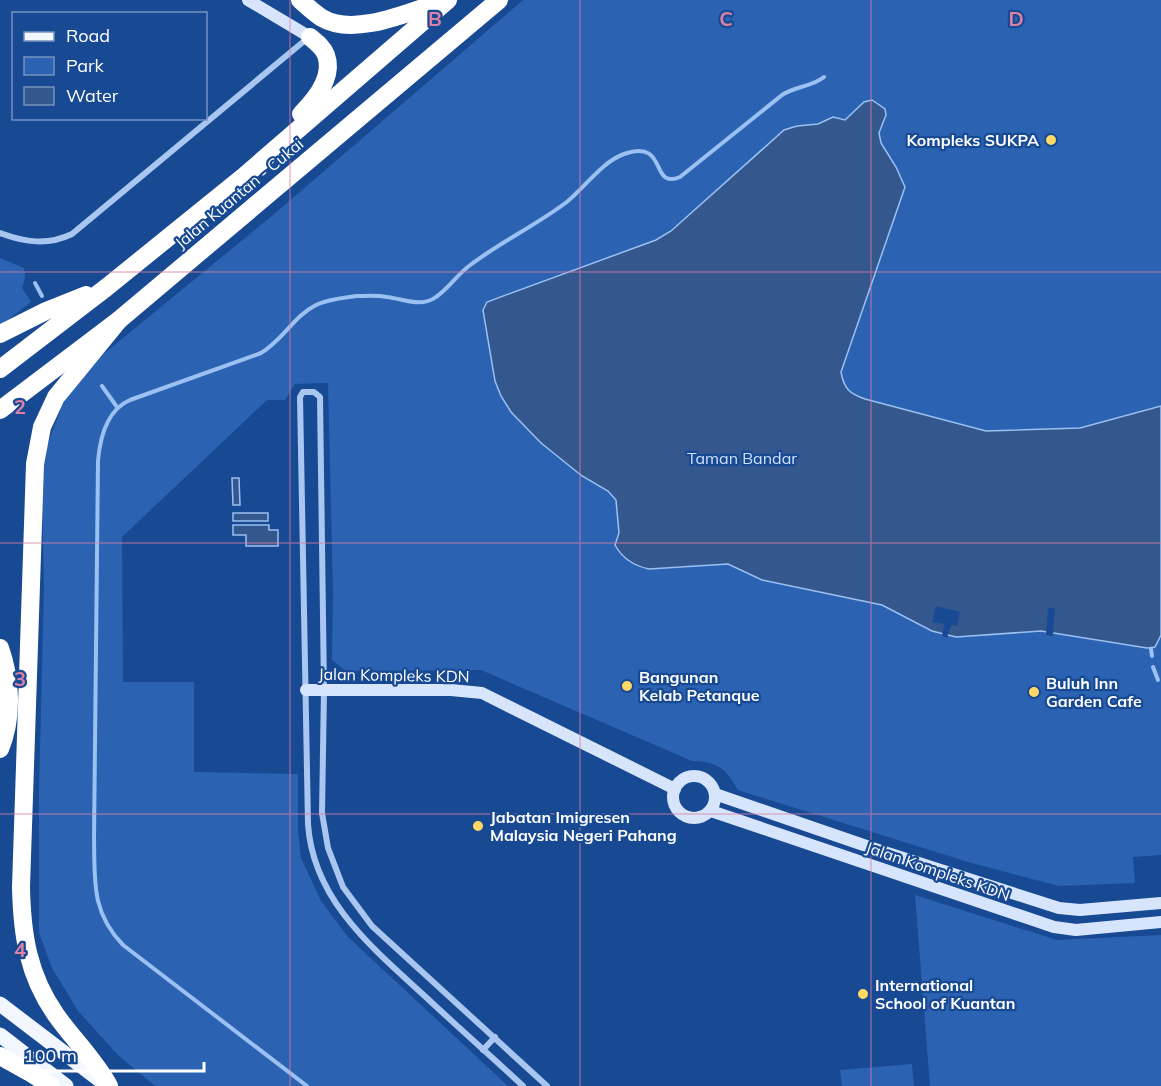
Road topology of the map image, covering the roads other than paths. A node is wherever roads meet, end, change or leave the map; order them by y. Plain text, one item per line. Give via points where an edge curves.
1 (248, 0) edge
2 (300, 0) edge
3 (446, 0) edge
4 (499, 0) edge
5 (310, 37) junction
6 (243, 177) junction
7 (0, 233) edge
8 (107, 287) junction
9 (119, 320) junction
10 (0, 334) edge
11 (0, 369) edge
12 (0, 410) edge
13 (0, 648) edge
14 (306, 690) junction
15 (324, 690) junction
16 (0, 749) edge
17 (675, 789) junction
18 (716, 794) junction
19 (711, 811) junction
20 (1161, 903) edge
21 (1065, 909) junction
22 (1161, 922) edge
23 (1062, 929) junction
24 (0, 1004) edge
25 (0, 1035) edge
26 (495, 1037) junction
27 (483, 1050) junction
28 (0, 1056) edge
29 (51, 1086) edge
30 (66, 1086) edge
31 (108, 1086) edge
32 (524, 1086) edge
33 (547, 1086) edge

1 - 5 street
2 - 3 highway via 323,19 354,24 394,17
3 - 6 highway, Jalan Kuantan - Cukai
4 - 9 highway, Jalan Kuantan - Cukai
5 - 6 highway via 326,55 323,85 308,107
5 - 7 street via 72,234 32,243
6 - 8 highway, Jalan Kuantan - Cukai
8 - 10 highway
8 - 11 highway, Jalan Kuantan - Cukai
9 - 12 highway, Jalan Kuantan - Cukai
9 - 31 highway via 56,397 42,427 35,464 21,887 22,926 42,991
13 - 16 highway via 8,675 9,703
14 - 15 street, Jalan Kompleks KDN
14 - 15 street via 300,397 303,392 314,392 320,397
14 - 27 street via 309,833 331,896 366,941
15 - 17 street, Jalan Kompleks KDN via 482,693
15 - 26 street via 323,826 343,887 372,926
17 - 18 street via 688,777 700,777 710,783
17 - 19 street via 675,807 683,815 701,818
18 - 19 street
18 - 21 street, Jalan Kompleks KDN
19 - 23 street, Jalan Kompleks KDN
20 - 21 street, Jalan Kompleks KDN
21 - 23 street
22 - 23 street, Jalan Kompleks KDN
24 - 31 main road
25 - 30 main road
26 - 27 street
26 - 33 street
27 - 32 street
28 - 29 highway

